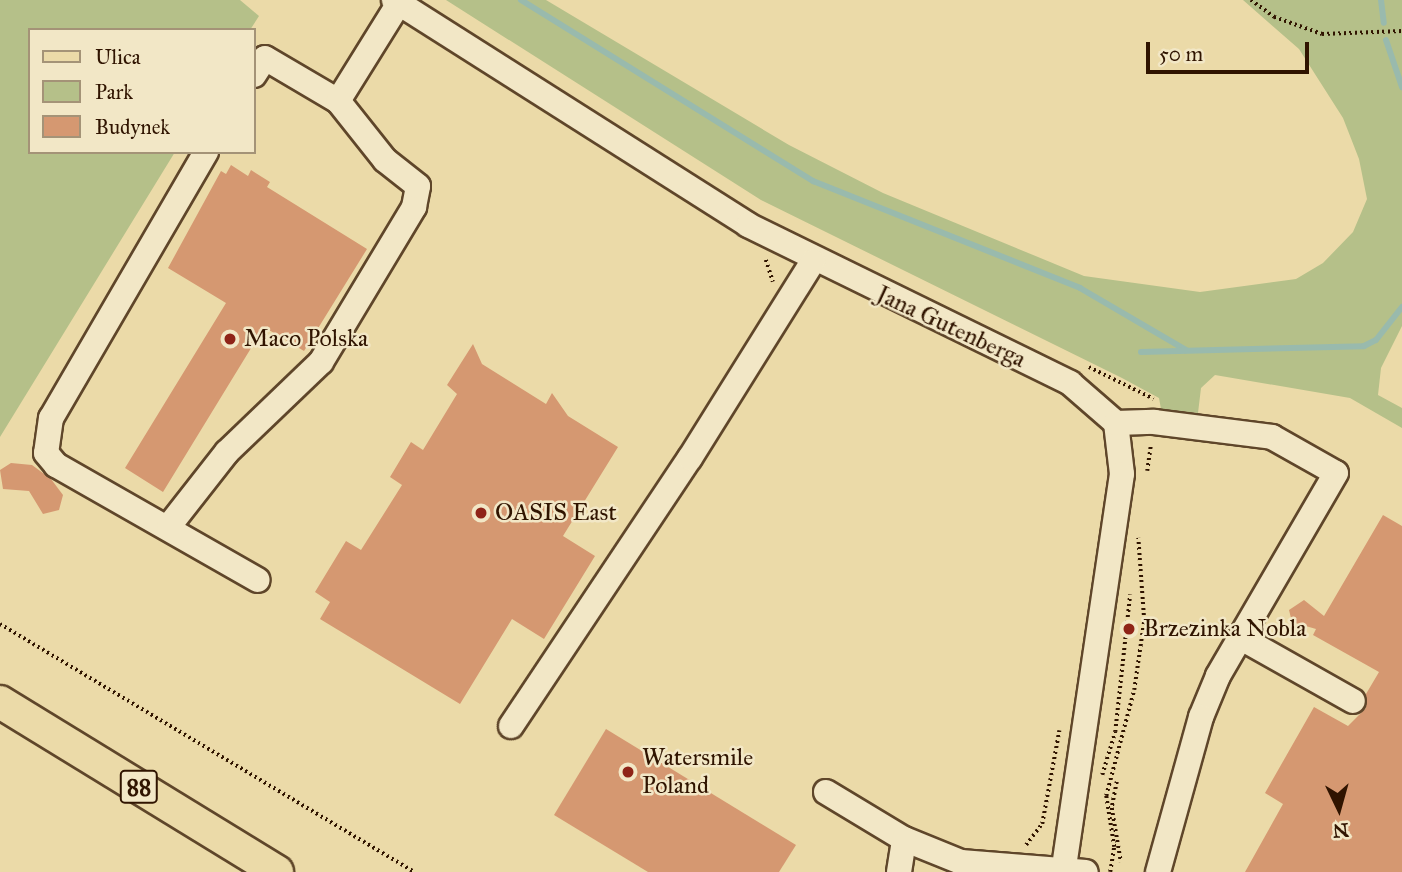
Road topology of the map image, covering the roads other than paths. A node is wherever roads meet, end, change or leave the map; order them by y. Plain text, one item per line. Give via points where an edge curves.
1 (396, 1) edge
2 (256, 72) edge
3 (338, 101) junction
4 (205, 154) edge
5 (813, 261) junction
6 (1116, 423) junction
7 (169, 526) junction
8 (258, 580) dead end
9 (1243, 639) junction
10 (1353, 701) dead end
11 (0, 702) edge
12 (511, 726) dead end
13 (826, 792) dead end
14 (904, 839) junction
15 (960, 867) edge
16 (1071, 871) edge
17 (277, 872) edge
18 (899, 872) edge
19 (1158, 872) edge

1 - 3 street
1 - 5 street, Jana Gutenberga via 680,185
2 - 3 street via 265,58
3 - 7 street via 385,160 418,186 414,207 321,362 227,452
4 - 7 street via 57,406 45,436 46,453 56,466
5 - 6 street, Jana Gutenberga via 1070,383
5 - 12 street via 690,458
6 - 9 street via 1154,422 1272,437 1336,473 1282,559
6 - 16 street via 1122,474
7 - 8 street
9 - 10 street
9 - 19 street via 1201,717
11 - 17 main road, 88
13 - 14 street
14 - 15 street
14 - 18 street
15 - 16 street

